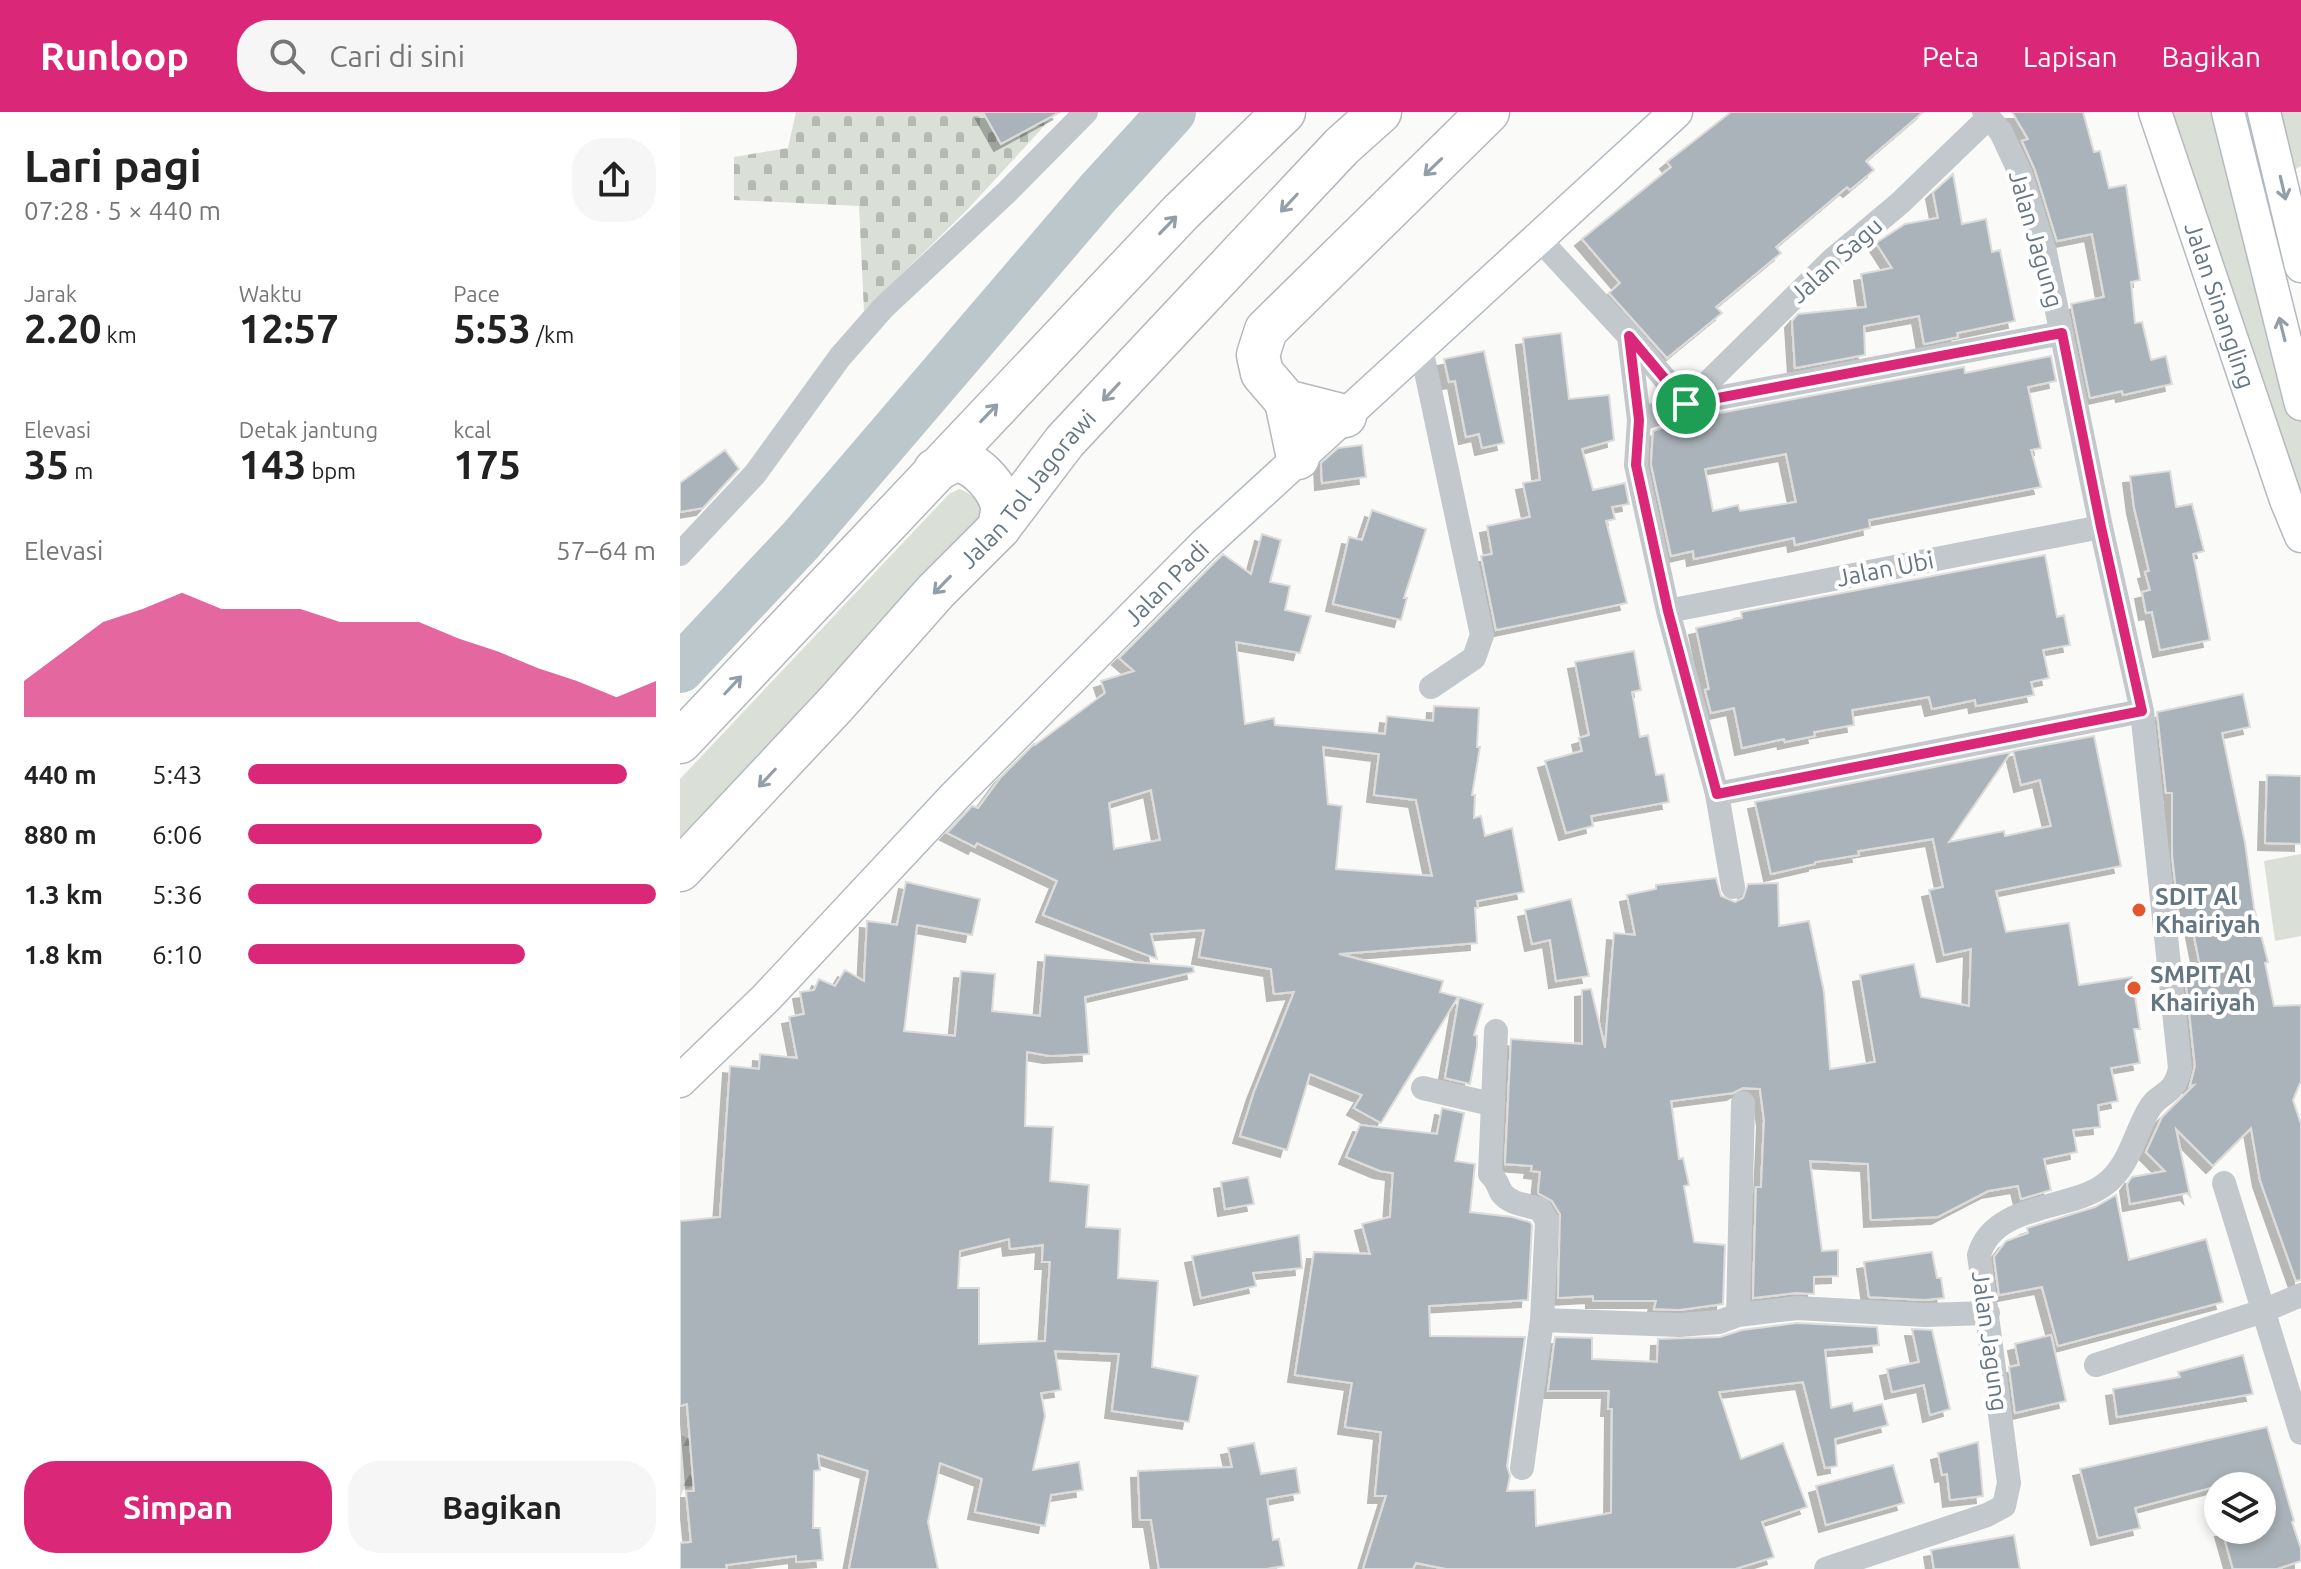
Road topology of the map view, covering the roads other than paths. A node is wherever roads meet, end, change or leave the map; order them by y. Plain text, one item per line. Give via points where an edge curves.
1 (1086, 112) edge
2 (1284, 112) edge
3 (1380, 112) edge
4 (1488, 112) edge
5 (1676, 112) edge
6 (2155, 112) edge
7 (2228, 112) edge
8 (2264, 112) edge
9 (1986, 115) edge
10 (1539, 239) junction
11 (2301, 266) edge
12 (2062, 333) junction
13 (1629, 336) junction
14 (1421, 348) junction
15 (1286, 401) junction
16 (1686, 404) junction
17 (2301, 404) edge
18 (1345, 416) junction
19 (1639, 420) junction
20 (1298, 458) junction
21 (935, 470) junction
22 (2296, 505) edge
23 (2101, 527) junction
24 (999, 528) junction
25 (2301, 536) edge
26 (680, 554) edge
27 (1668, 611) junction
28 (1431, 687) dead end
29 (2142, 711) junction
30 (680, 742) edge
31 (1717, 794) junction
32 (680, 870) edge
33 (1733, 887) dead end
34 (1496, 1031) dead end
35 (680, 1081) edge
36 (1423, 1088) dead end
37 (1743, 1103) dead end
38 (1491, 1104) junction
39 (2224, 1183) dead end
40 (2301, 1295) edge
41 (2263, 1311) junction
42 (1988, 1313) junction
43 (1738, 1315) junction
44 (1542, 1320) junction
45 (2096, 1365) dead end
46 (2301, 1433) edge
47 (1522, 1468) dead end
48 (1826, 1569) edge

1 - 26 street via 883,308 840,357 755,474
21 -> 2 highway
3 -> 24 highway, Jalan Tol Jagorawi via 1065,441
4 -> 15 highway via 1266,330 1258,355 1262,373
5 - 10 street, Jalan Padi
6 - 22 street, Jalan Sinangling
17 -> 7 street
8 -> 11 street
9 - 12 street, Jalan Jagung via 2001,132 2021,175
9 - 16 street, Jalan Sagu
10 - 13 street
10 - 14 street, Jalan Padi
12 - 16 street
12 - 23 street, Jalan Jagung
13 - 16 street
13 - 19 street
14 - 18 street, Jalan Padi
14 - 28 street via 1482,635 1474,658
15 - 18 highway
15 - 20 highway
16 - 19 street
18 - 20 street, Jalan Padi
19 - 27 street via 1636,465
20 - 35 street, Jalan Padi via 1193,555
21 - 24 highway via 955,462 975,469 996,490 1003,506
30 -> 21 highway
22 - 25 street, Jalan Sinangling
23 - 27 street, Jalan Ubi
23 - 29 street, Jalan Jagung
24 -> 32 highway, Jalan Tol Jagorawi
27 - 31 street
29 - 31 street
29 - 42 street, Jalan Jagung via 2179,1046 2178,1081 2149,1107 2119,1172 2103,1187 2034,1208 1982,1244
31 - 33 street
34 - 38 street
36 - 38 street
37 - 43 street
38 - 44 street via 1490,1174 1510,1200 1546,1216
39 - 41 street
40 - 41 street
41 - 45 street
41 - 46 street
42 - 43 street via 1797,1308
42 - 48 street, Jalan Jagung via 2009,1483 2004,1506
43 - 44 street via 1679,1325
44 - 47 street

